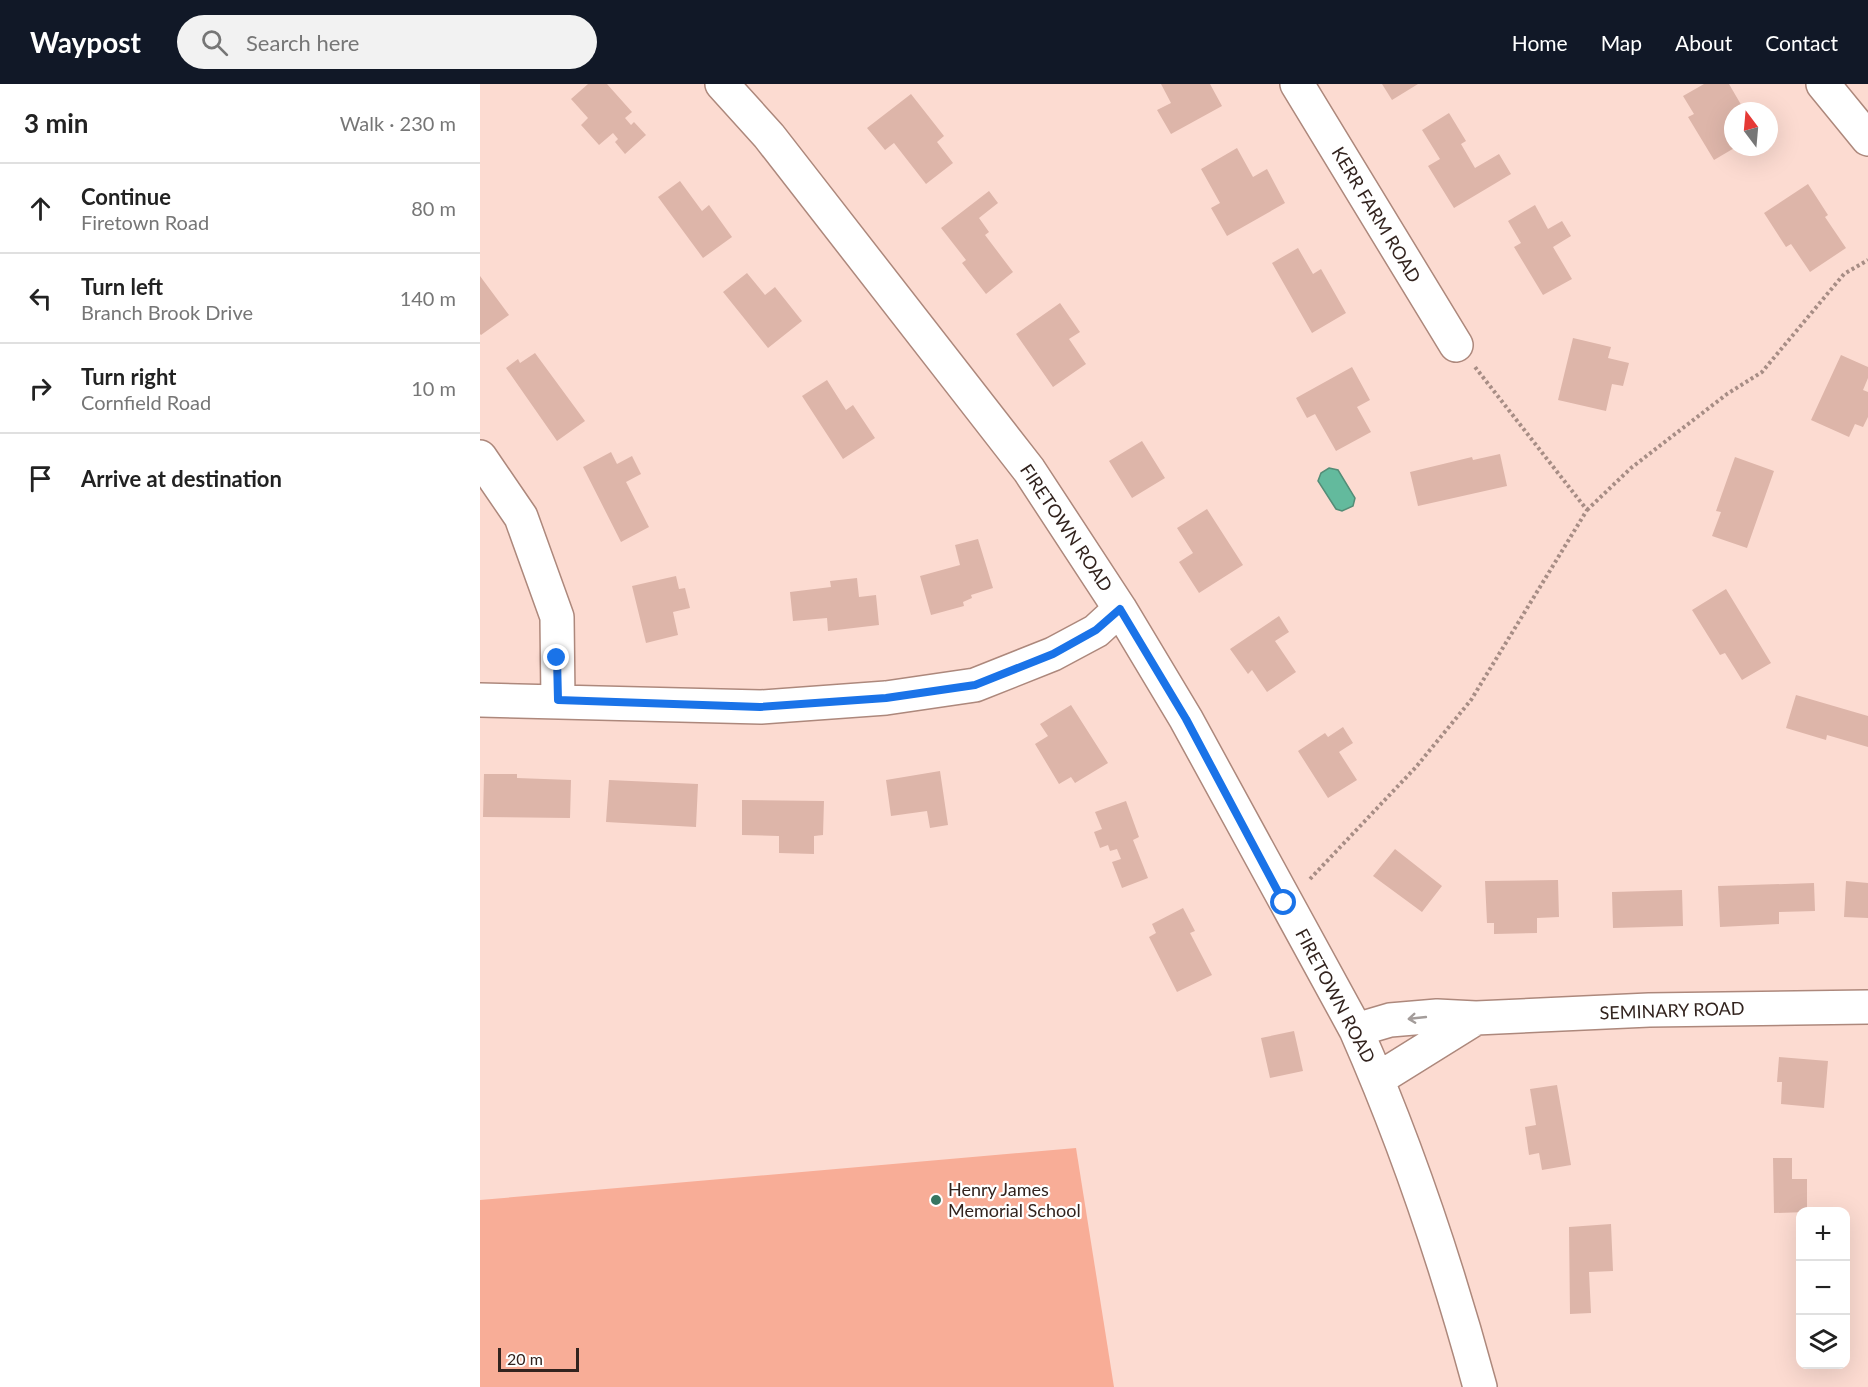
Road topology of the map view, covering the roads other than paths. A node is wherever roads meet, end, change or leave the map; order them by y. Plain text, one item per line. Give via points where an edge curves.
1 (722, 84) edge
2 (1297, 84) edge
3 (1823, 84) edge
4 (1868, 138) edge
5 (1456, 345) road end
6 (480, 457) edge
7 (1120, 609) junction
8 (480, 700) edge
9 (558, 700) junction
10 (1868, 1007) edge
11 (1476, 1018) junction
12 (1356, 1030) junction
13 (1378, 1079) junction
14 (1480, 1387) edge

1 - 7 street, FIRETOWN ROAD via 770,136 1029,470
2 - 5 street, KERR FARM ROAD
3 - 4 street
6 - 9 street via 521,517 557,616
7 - 9 street via 1096,630 1053,654 975,685 886,698 760,707
7 - 12 street, FIRETOWN ROAD via 1186,719
8 - 9 street
10 - 11 street, SEMINARY ROAD via 1649,1010
11 -> 12 street, SEMINARY ROAD via 1390,1020
11 - 13 street, SEMINARY ROAD
12 - 13 street, FIRETOWN ROAD
13 - 14 street, FIRETOWN ROAD via 1451,1280

